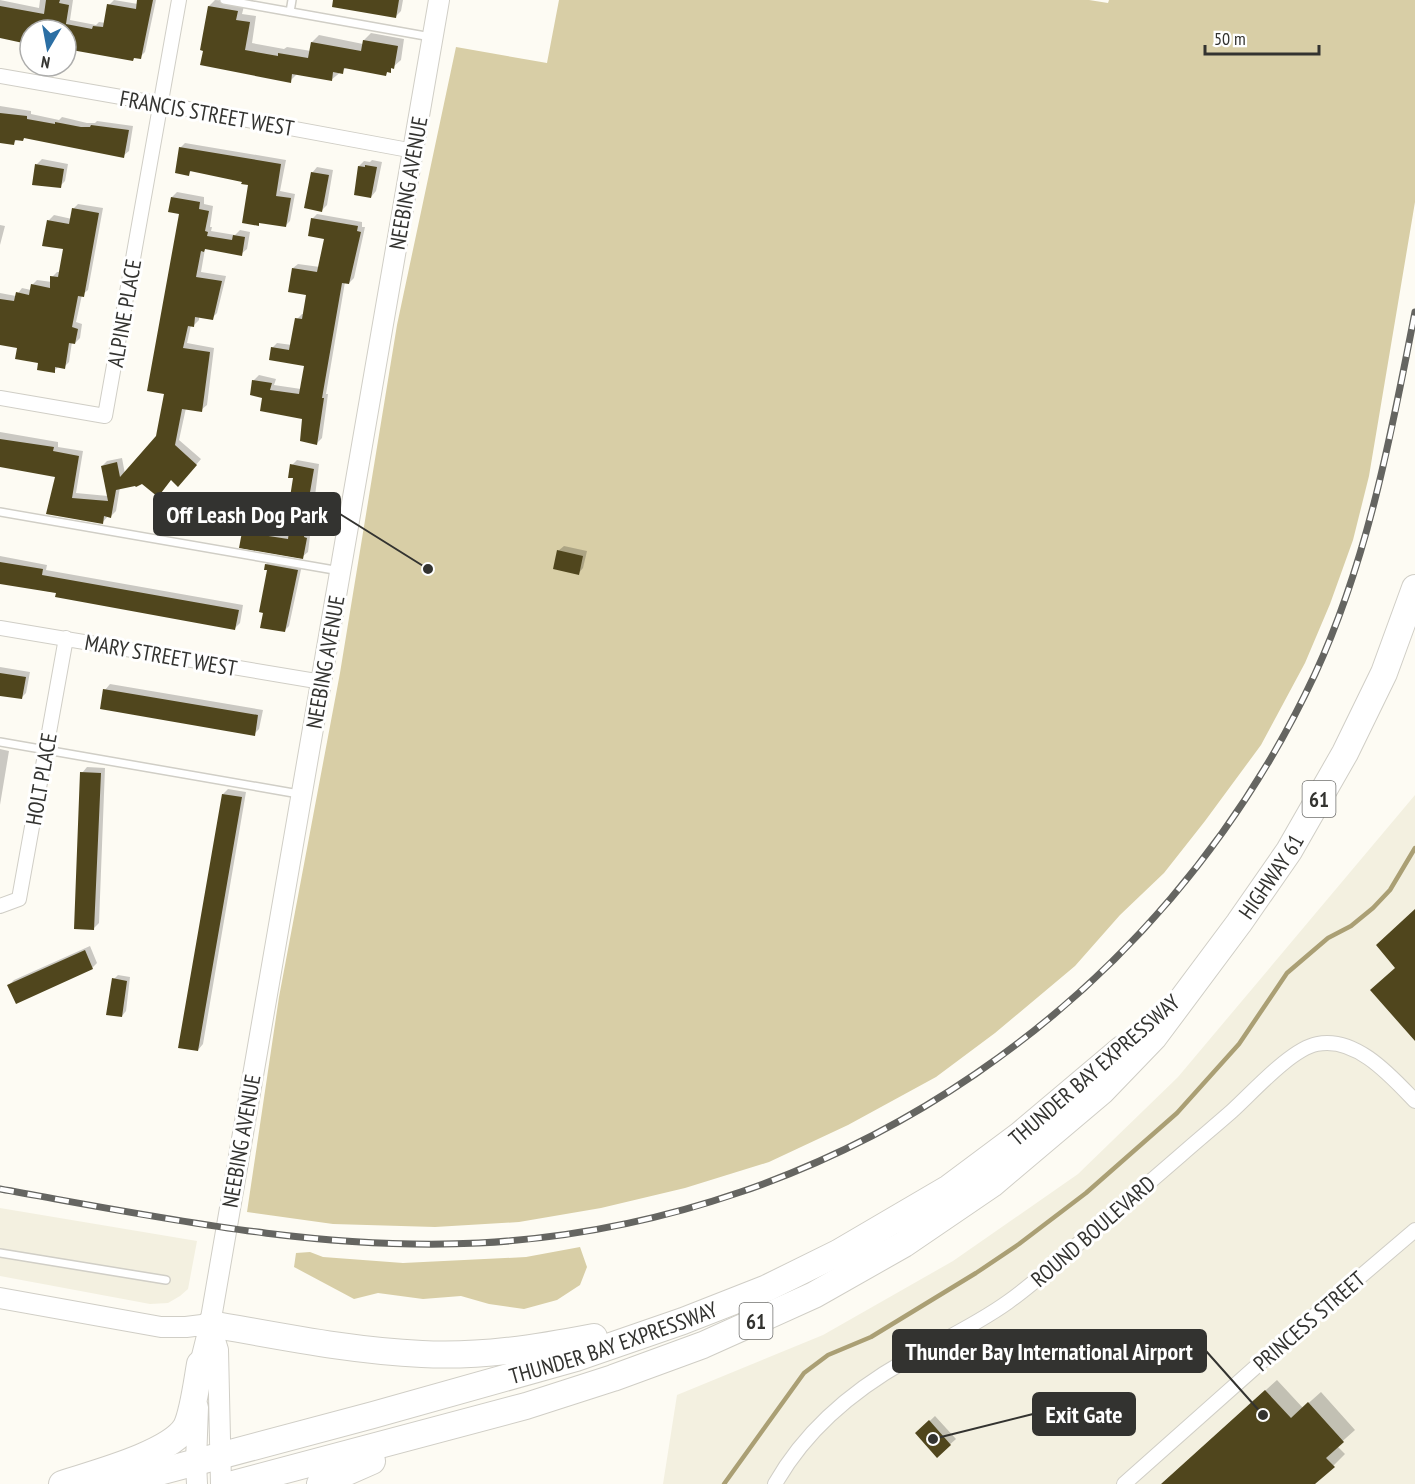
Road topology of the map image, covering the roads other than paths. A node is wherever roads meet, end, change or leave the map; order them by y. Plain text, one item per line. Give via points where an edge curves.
1 (179, 0) edge
2 (224, 0) edge
3 (292, 0) edge
4 (439, 0) edge
5 (290, 12) junction
6 (432, 37) junction
7 (0, 76) edge
8 (161, 104) junction
9 (414, 151) junction
10 (0, 398) edge
11 (0, 512) edge
12 (341, 571) junction
13 (1415, 588) edge
14 (0, 627) edge
15 (66, 638) junction
16 (322, 682) junction
17 (0, 742) edge
18 (46, 750) junction
19 (301, 794) junction
20 (0, 906) edge
21 (1187, 991) junction
22 (1415, 1101) edge
23 (1415, 1230) edge
24 (0, 1253) edge
25 (166, 1281) dead end
26 (0, 1298) edge
27 (683, 1321) junction
28 (210, 1324) junction
29 (200, 1364) junction
30 (526, 1406) junction
31 (221, 1456) junction
32 (197, 1473) edge
33 (62, 1484) edge
34 (114, 1484) edge
35 (221, 1484) edge
36 (233, 1484) edge
37 (320, 1484) edge
38 (775, 1484) edge
39 (1124, 1484) edge

1 - 8 street
2 - 5 lane
3 - 5 lane
4 - 6 main road, NEEBING AVENUE
5 - 6 lane
6 - 9 main road, NEEBING AVENUE
7 - 8 street, FRANCIS STREET WEST
8 - 9 street, FRANCIS STREET WEST
8 - 10 street, ALPINE PLACE via 105,416
9 - 12 main road, NEEBING AVENUE
11 - 12 lane
12 - 16 main road, NEEBING AVENUE
13 - 21 highway, HIGHWAY 61 / 61 via 1384,673 1345,753 1289,851
14 - 15 street, MARY STREET WEST
15 - 16 street, MARY STREET WEST
15 - 18 street, HOLT PLACE
16 - 19 main road, NEEBING AVENUE
17 - 18 lane
18 - 19 lane
18 - 20 street, HOLT PLACE via 19,898
19 - 28 main road, NEEBING AVENUE
21 - 27 highway, THUNDER BAY EXPRESSWAY / 61 via 1045,1114 949,1188 838,1254 768,1288
21 - 30 highway, THUNDER BAY EXPRESSWAY / 61 via 1154,1037 1102,1090 992,1184 904,1244 814,1294 704,1345
22 - 38 street, ROUND BOULEVARD via 1363,1054 1347,1046 1316,1044 1302,1050 1022,1291 982,1319 871,1382 837,1408 801,1445
23 - 39 street, PRINCESS STREET
24 - 25 lane
26 - 28 main road via 161,1327
27 - 28 highway via 548,1346 433,1354 355,1348
27 - 31 highway, THUNDER BAY EXPRESSWAY / 61 via 576,1358
28 - 29 main road, NEEBING AVENUE
28 - 31 main road, NEEBING AVENUE via 218,1350
29 - 32 main road, NEEBING AVENUE
29 - 33 highway via 187,1424 178,1436 156,1451
30 - 36 highway, THUNDER BAY EXPRESSWAY / 61
30 - 37 highway via 356,1467
31 - 32 highway, THUNDER BAY EXPRESSWAY / 61
31 - 35 main road, NEEBING AVENUE
32 - 34 highway, THUNDER BAY EXPRESSWAY / 61

